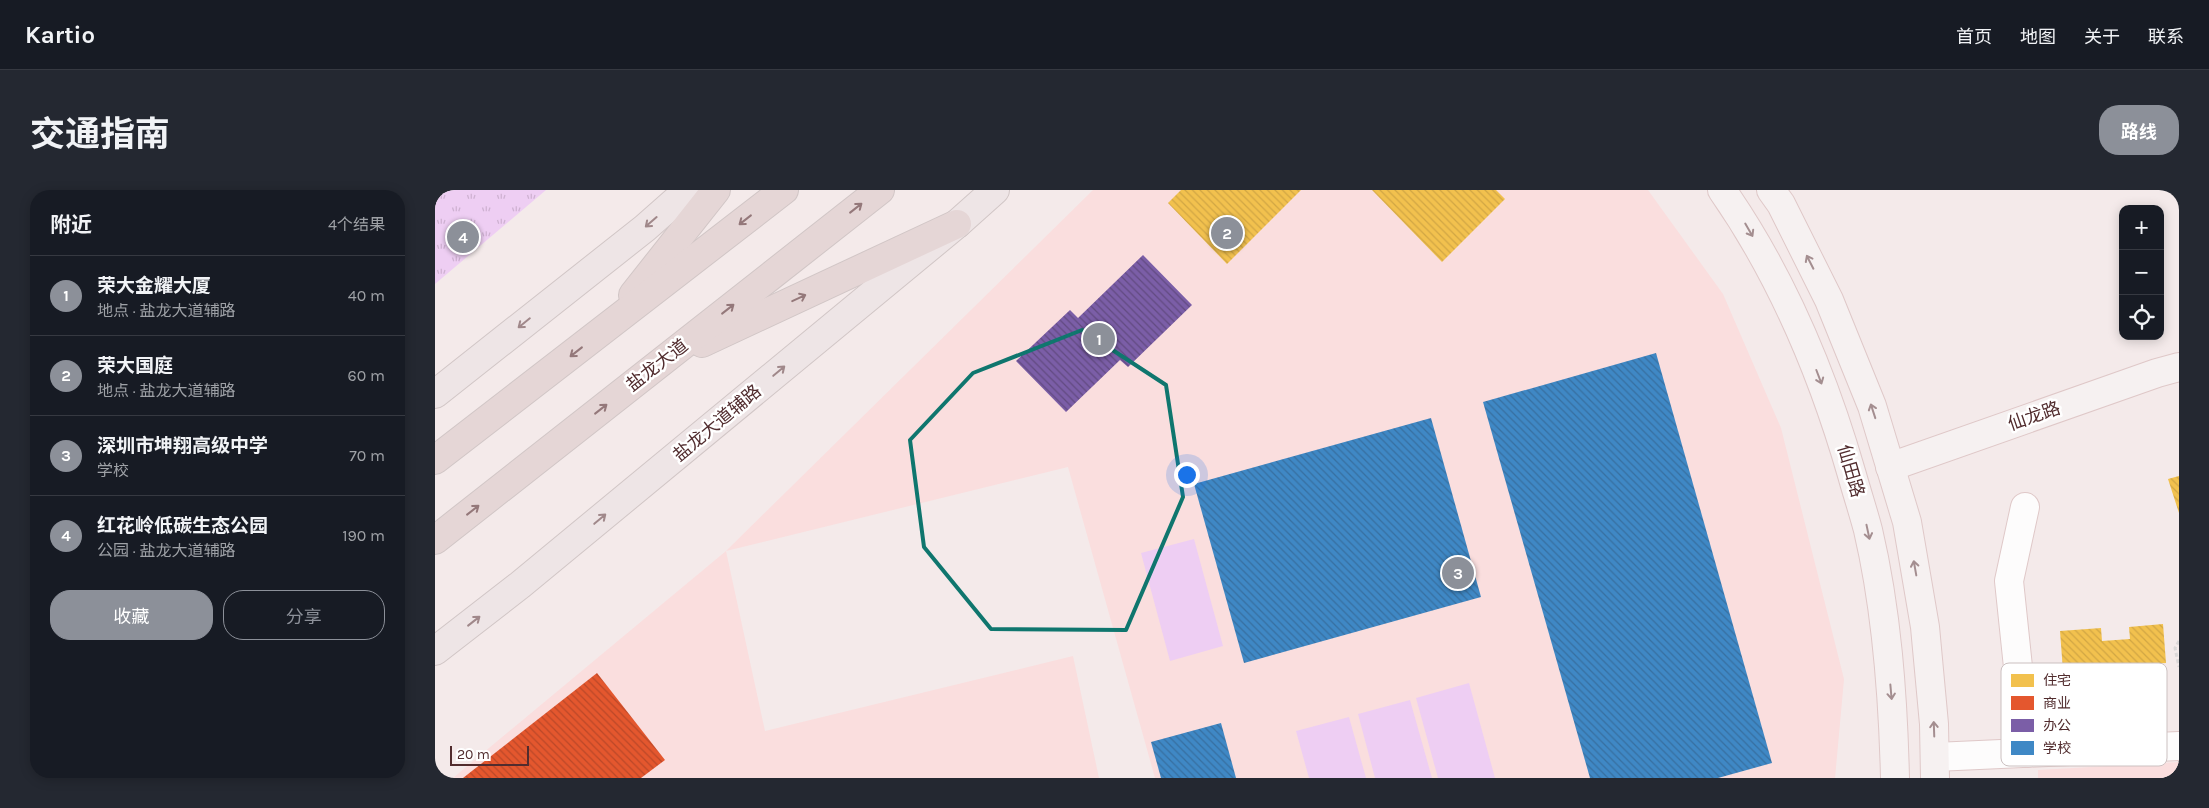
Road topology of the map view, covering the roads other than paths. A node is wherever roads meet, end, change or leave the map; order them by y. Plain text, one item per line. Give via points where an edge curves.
1 (688, 190) edge
2 (716, 190) edge
3 (784, 190) edge
4 (995, 190) edge
5 (1722, 190) edge
6 (1771, 190) edge
7 (878, 191) edge
8 (957, 224) junction
9 (605, 330) junction
10 (660, 363) junction
11 (2179, 367) edge
12 (435, 394) edge
13 (435, 460) edge
14 (1890, 467) junction
15 (2025, 507) dead end
16 (435, 540) edge
17 (435, 651) edge
18 (2018, 663) edge
19 (2001, 757) edge
20 (1935, 768) edge
21 (1895, 778) edge

1 -> 12 main road
2 - 9 highway
3 -> 9 highway
4 - 8 main road, 盐龙大道辅路
5 -> 21 street, 仙田路 via 1748,227 1796,319 1837,424 1868,530 1886,634
14 -> 6 street via 1871,406 1829,300
10 -> 7 highway, 盐龙大道
10 -> 8 highway
17 -> 8 main road, 盐龙大道辅路 via 520,585
9 -> 13 highway
16 -> 10 highway, 盐龙大道
11 - 14 street, 仙龙路
20 -> 14 street via 1925,627 1907,522
15 - 18 street via 2009,581
19 - 20 street

